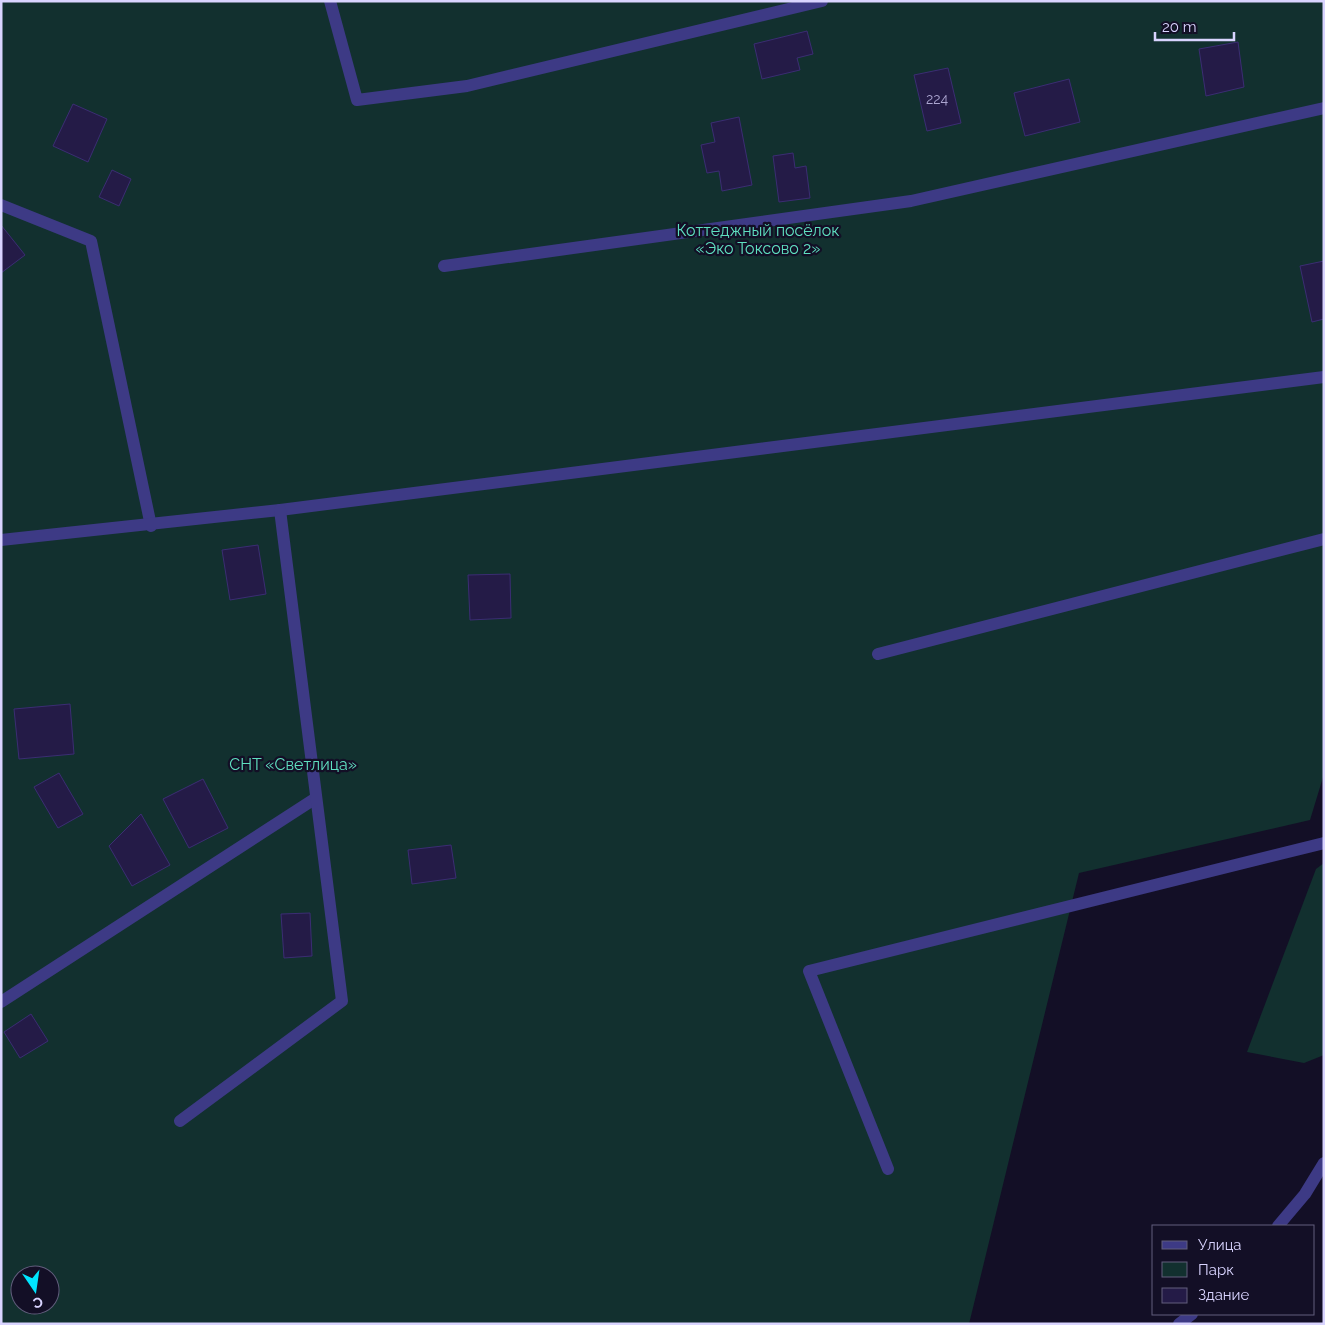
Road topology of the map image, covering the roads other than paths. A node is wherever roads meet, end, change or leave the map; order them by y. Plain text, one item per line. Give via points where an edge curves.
1 (330, 1) edge
2 (822, 1) edge
3 (1324, 108) edge
4 (1, 205) edge
5 (444, 266) dead end
6 (1324, 377) edge
7 (280, 510) junction
8 (151, 526) junction
9 (1324, 539) edge
10 (1, 540) edge
11 (878, 654) dead end
12 (316, 798) junction
13 (1324, 843) edge
14 (1, 1002) edge
15 (180, 1121) dead end
16 (1324, 1163) edge
17 (888, 1170) dead end
18 (1279, 1225) edge
19 (1191, 1315) edge
20 (1179, 1324) edge

1 - 2 street via 357,100 467,86
3 - 5 street via 911,202
4 - 8 street via 91,241
6 - 7 street
7 - 8 street
7 - 12 street
8 - 10 street
9 - 11 street
12 - 14 street
12 - 15 street via 342,1001
13 - 17 street via 809,971
16 - 18 street via 1305,1194
19 - 20 street

